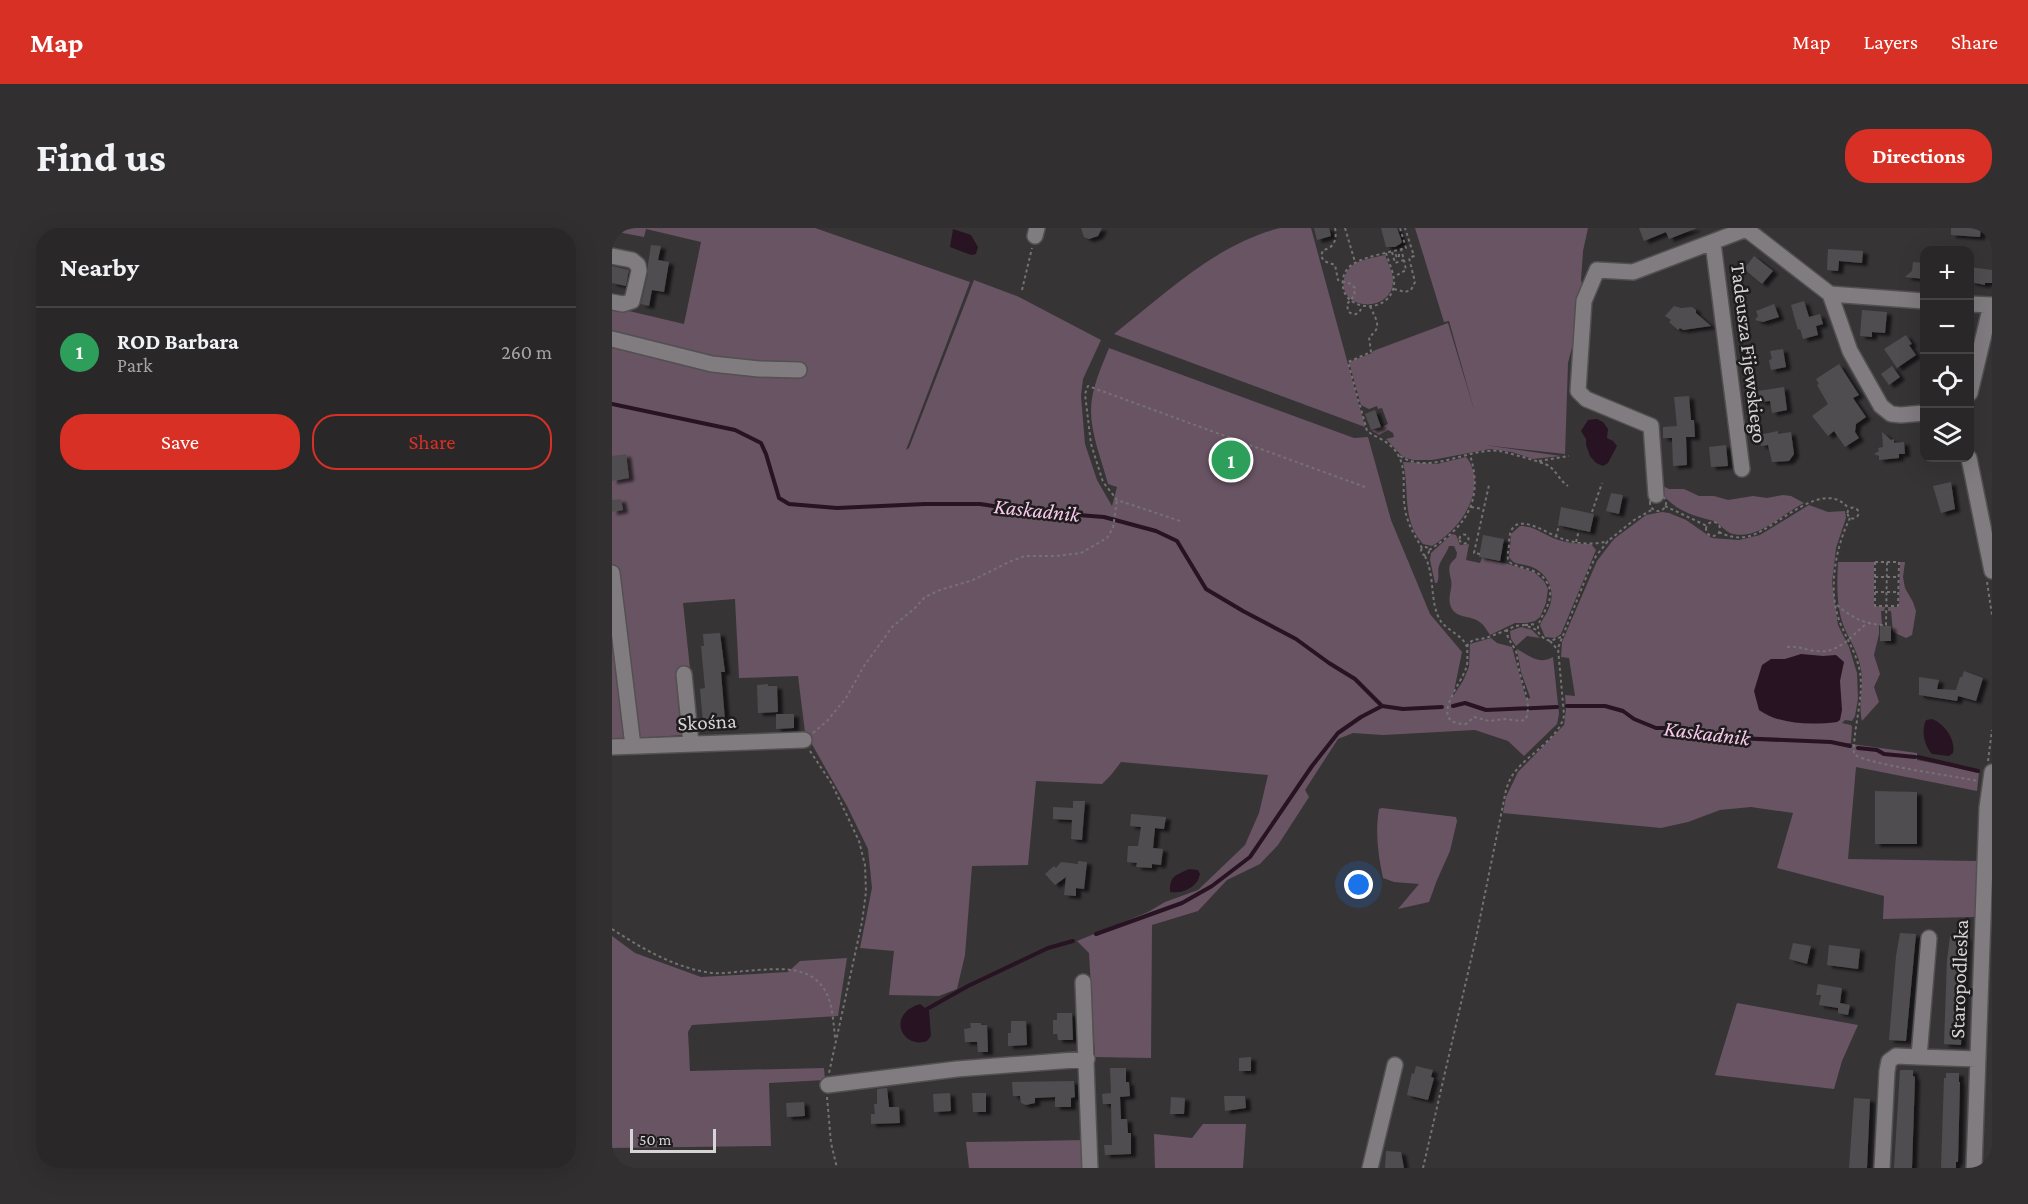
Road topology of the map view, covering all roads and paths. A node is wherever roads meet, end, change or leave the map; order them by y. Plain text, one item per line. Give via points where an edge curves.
1 (1335, 228) edge
2 (1345, 228) edge
3 (1400, 228) edge
4 (1405, 228) edge
5 (1748, 229) edge
6 (1036, 232) edge
7 (1713, 243) junction
8 (1401, 249) junction
9 (1396, 250) junction
10 (1392, 252) junction
11 (1386, 253) junction
12 (612, 256) edge
13 (1398, 256) junction
14 (1404, 260) junction
15 (1355, 262) junction
16 (1397, 275) dead end
17 (1343, 282) junction
18 (1393, 288) junction
19 (1022, 290) dead end
20 (1830, 294) junction
21 (1350, 300) junction
22 (1920, 301) edge
23 (612, 302) edge
24 (1974, 304) edge
25 (1991, 305) edge
26 (1362, 306) junction
27 (1370, 306) junction
28 (612, 339) edge
29 (799, 370) dead end
30 (1974, 376) edge
31 (1920, 413) edge
32 (1398, 455) junction
33 (1470, 455) junction
34 (1569, 456) dead end
35 (1536, 461) junction
36 (1970, 462) edge
37 (1742, 469) dead end
38 (1602, 483) dead end
39 (1489, 485) dead end
40 (1568, 486) dead end
41 (1365, 487) dead end
42 (1117, 500) junction
43 (1658, 504) junction
44 (1471, 507) junction
45 (1985, 507) edge
46 (1484, 509) junction
47 (1849, 509) junction
48 (1592, 512) dead end
49 (1850, 518) junction
50 (1180, 521) dead end
51 (1559, 525) dead end
52 (1707, 526) junction
53 (1455, 530) junction
54 (1579, 530) dead end
55 (1719, 532) junction
56 (1461, 536) junction
57 (1478, 536) junction
58 (1483, 537) dead end
59 (1556, 537) junction
60 (1468, 540) junction
61 (1608, 541) junction
62 (1477, 542) junction
63 (1576, 542) junction
64 (1592, 543) junction
65 (1422, 548) junction
66 (1429, 550) junction
67 (1599, 552) junction
68 (1480, 554) dead end
69 (1425, 556) junction
70 (1887, 562) junction
71 (1992, 571) edge
72 (612, 573) edge
73 (1875, 577) junction
74 (1886, 577) junction
75 (1898, 577) junction
76 (1875, 592) junction
77 (1886, 592) junction
78 (1898, 592) junction
79 (1836, 605) junction
80 (1886, 606) junction
81 (1537, 624) junction
82 (1866, 624) junction
83 (1524, 625) junction
84 (1507, 630) junction
85 (1537, 630) junction
86 (1498, 633) junction
87 (1507, 636) junction
88 (1562, 637) junction
89 (1462, 639) junction
90 (1473, 640) junction
91 (1550, 640) junction
92 (1848, 640) junction
93 (1467, 647) junction
94 (1787, 647) dead end
95 (1558, 650) junction
96 (684, 674) dead end
97 (804, 740) junction
98 (692, 744) junction
99 (633, 746) junction
100 (612, 747) edge
101 (1990, 782) edge
102 (612, 929) edge
103 (1929, 938) dead end
104 (1083, 982) dead end
105 (836, 1040) junction
106 (1919, 1057) junction
107 (1087, 1059) junction
108 (1977, 1059) junction
109 (1395, 1065) dead end
110 (828, 1085) junction
111 (837, 1168) edge
112 (1090, 1168) edge
113 (1370, 1168) edge
114 (1423, 1168) edge
115 (1882, 1168) edge
116 (1974, 1168) edge

1 - 17 path via 1334,243 1321,256 1335,265 1338,279
2 - 15 path
3 - 8 path via 1406,248
4 - 18 path via 1414,256 1409,258 1415,282 1405,292
5 - 7 street, Tadeusza Fijewskiego
5 - 20 street, Tadeusza Fijewskiego
6 - 19 path
7 - 37 street, Tadeusza Fijewskiego
7 - 43 street, Tadeusza Fijewskiego via 1634,272 1597,270 1584,301 1578,391 1586,399 1651,426
8 - 9 path
8 - 13 path
9 - 10 path
9 - 13 path
10 - 11 path
10 - 13 path
11 - 15 path
11 - 18 path
12 - 23 street via 632,260 639,271 632,301
13 - 14 path
13 - 14 path via 1395,263
14 - 16 path via 1406,270
15 - 17 path
17 - 21 path
17 - 21 path via 1355,288
18 - 27 path via 1386,300
20 - 22 street
20 - 31 street via 1850,351 1881,406 1891,414
21 - 26 path
21 - 26 path via 1346,307 1352,314 1358,314
24 - 25 street
25 - 30 street
26 - 27 path
27 - 32 path via 1377,327 1369,337 1371,352 1348,362 1367,431
28 - 29 street via 712,364
32 - 33 path via 1424,463
32 - 65 path via 1404,473 1406,515
33 - 35 path via 1498,451
33 - 44 path via 1475,474
34 - 35 path
35 - 40 path via 1551,468
36 - 45 street
38 - 48 path
39 - 46 path
41 - 42 path via 1088,386 1085,394 1091,444 1103,482
42 - 50 path
42 - 97 path via 1113,528 1107,538 1081,553 1025,556 925,597 892,627 846,698
43 - 52 path
43 - 61 path
44 - 46 path
44 - 53 path
45 - 71 street
46 - 57 path
47 - 49 path
47 - 49 path via 1858,512 1856,518
47 - 55 path via 1835,499 1824,499 1800,507 1751,536 1734,537
49 - 79 path via 1835,561
51 - 59 path
52 - 55 path via 1708,534 1715,536
52 - 55 path via 1711,522 1718,524
53 - 56 path
53 - 66 path
54 - 63 path
56 - 60 path via 1465,534
56 - 60 path via 1463,543
57 - 58 path
57 - 62 path
59 - 63 path
59 - 81 path via 1523,524 1514,527 1508,536 1509,562 1536,572 1549,586 1548,604
60 - 62 path
61 - 64 path
61 - 67 path
62 - 68 path via 1474,553
63 - 64 path
64 - 67 path
65 - 66 path
65 - 69 path
66 - 69 path
67 - 88 path
69 - 89 path via 1439,619
70 - 73 path via 1875,562
70 - 74 path
70 - 75 path via 1899,562
72 - 99 street
73 - 74 path
73 - 76 path
74 - 75 path
74 - 77 path
75 - 78 path
76 - 77 path
76 - 80 path via 1875,606
77 - 78 path
77 - 80 path
78 - 80 path via 1898,606
79 - 82 path
79 - 92 path
80 - 82 path via 1886,625
81 - 83 path
81 - 85 path
82 - 92 path
83 - 84 path
83 - 85 path
84 - 86 path
84 - 87 path
85 - 91 path
86 - 87 path
86 - 90 path
87 - 93 path via 1516,651 1526,691 1528,712 1521,722 1474,717 1460,724 1451,720 1448,707 1466,669
88 - 91 path
88 - 95 path
89 - 90 path
89 - 93 path
90 - 93 path
91 - 95 path
92 - 94 path via 1830,651
92 - 101 path via 1860,672 1854,747 1857,758
95 - 114 path via 1564,715 1559,728 1515,772 1506,790
96 - 98 street
97 - 98 street, Skośna
97 - 105 path via 832,784 859,841 865,866 862,922
98 - 99 street, Skośna
99 - 100 street, Skośna
101 - 108 street, Staropodleska
102 - 105 path via 656,956 691,969 714,974 785,968 814,976 830,1004
103 - 106 street
104 - 107 street
105 - 110 path
106 - 108 street
106 - 115 street via 1896,1056 1889,1061
107 - 110 street via 957,1069
107 - 112 street
108 - 116 street, Staropodleska
109 - 113 street
110 - 111 path via 829,1125

